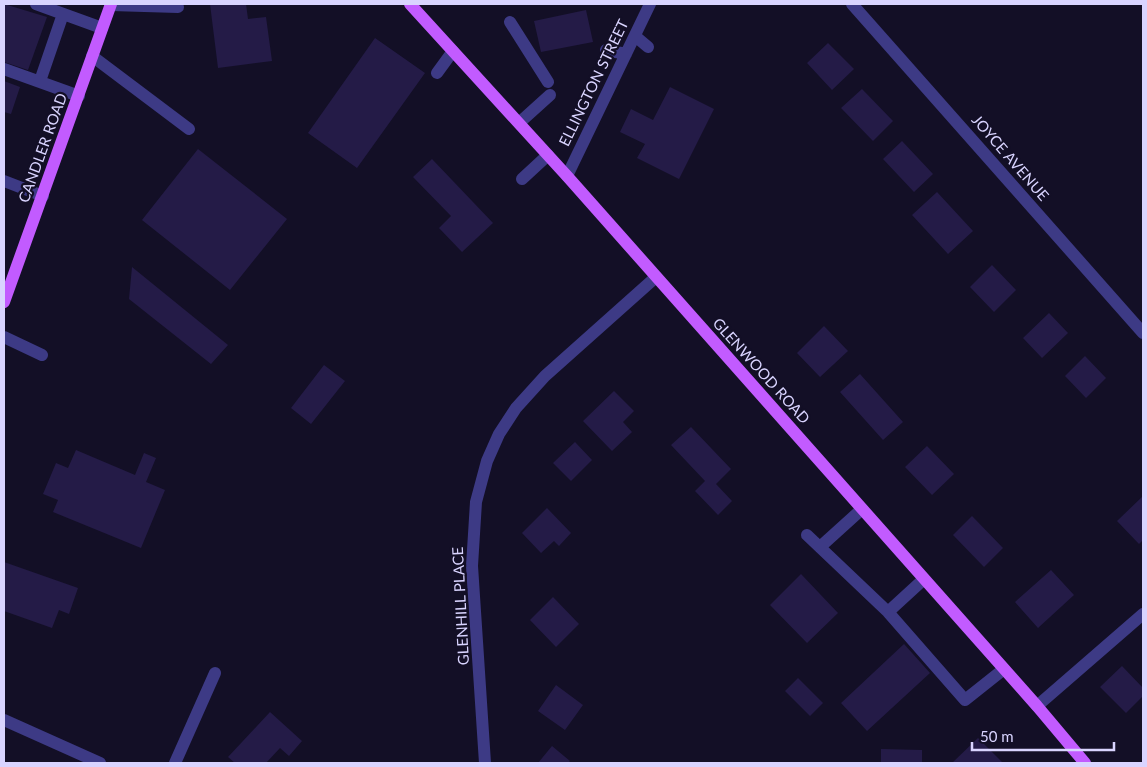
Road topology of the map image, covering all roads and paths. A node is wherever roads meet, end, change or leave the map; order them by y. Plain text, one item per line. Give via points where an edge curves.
1 (36, 4) edge
2 (111, 4) edge
3 (410, 4) edge
4 (650, 4) edge
5 (852, 4) edge
6 (178, 7) dead end
7 (63, 14) junction
8 (510, 22) dead end
9 (102, 28) junction
10 (635, 36) junction
11 (648, 47) dead end
12 (606, 50) dead end
13 (454, 51) junction
14 (626, 54) junction
15 (92, 56) junction
16 (4, 69) edge
17 (437, 74) dead end
18 (40, 81) junction
19 (548, 82) dead end
20 (550, 95) dead end
21 (79, 96) junction
22 (519, 123) junction
23 (189, 129) dead end
24 (548, 155) junction
25 (567, 176) junction
26 (522, 179) dead end
27 (4, 181) edge
28 (43, 196) junction
29 (656, 277) junction
30 (4, 302) edge
31 (1143, 333) edge
32 (4, 337) edge
33 (42, 355) dead end
34 (862, 509) junction
35 (807, 535) dead end
36 (820, 548) junction
37 (924, 578) junction
38 (888, 612) junction
39 (1143, 614) edge
40 (1004, 669) junction
41 (215, 673) dead end
42 (1037, 706) junction
43 (4, 720) edge
44 (100, 763) edge
45 (175, 763) edge
46 (485, 763) edge
47 (1085, 763) edge

1 - 7 street
2 - 6 street
2 - 9 main road, CANDLER ROAD
3 - 13 main road, GLENWOOD ROAD
4 - 10 street, ELLINGTON STREET
5 - 31 street, JOYCE AVENUE
7 - 9 street
7 - 18 street
8 - 19 street
9 - 15 main road, CANDLER ROAD
10 - 11 street
10 - 14 street, ELLINGTON STREET
12 - 14 street
13 - 17 street
13 - 22 main road, GLENWOOD ROAD
14 - 25 street, ELLINGTON STREET
15 - 21 main road, CANDLER ROAD
15 - 23 street
16 - 18 street
18 - 21 street
20 - 22 street
21 - 28 main road, CANDLER ROAD
22 - 24 main road, GLENWOOD ROAD
24 - 25 main road, GLENWOOD ROAD
24 - 26 street
25 - 29 main road, GLENWOOD ROAD
27 - 28 street
28 - 30 main road, CANDLER ROAD
29 - 34 main road, GLENWOOD ROAD
29 - 46 street, GLENHILL PLACE via 545,376 516,408 487,461 476,502 472,566
32 - 33 street
34 - 36 street
34 - 37 main road, GLENWOOD ROAD
35 - 36 street
36 - 38 street
37 - 38 street
37 - 40 main road, GLENWOOD ROAD
38 - 40 street via 965,700
39 - 42 street
40 - 42 main road, GLENWOOD ROAD
41 - 45 street
42 - 47 main road, GLENWOOD ROAD
43 - 44 street

